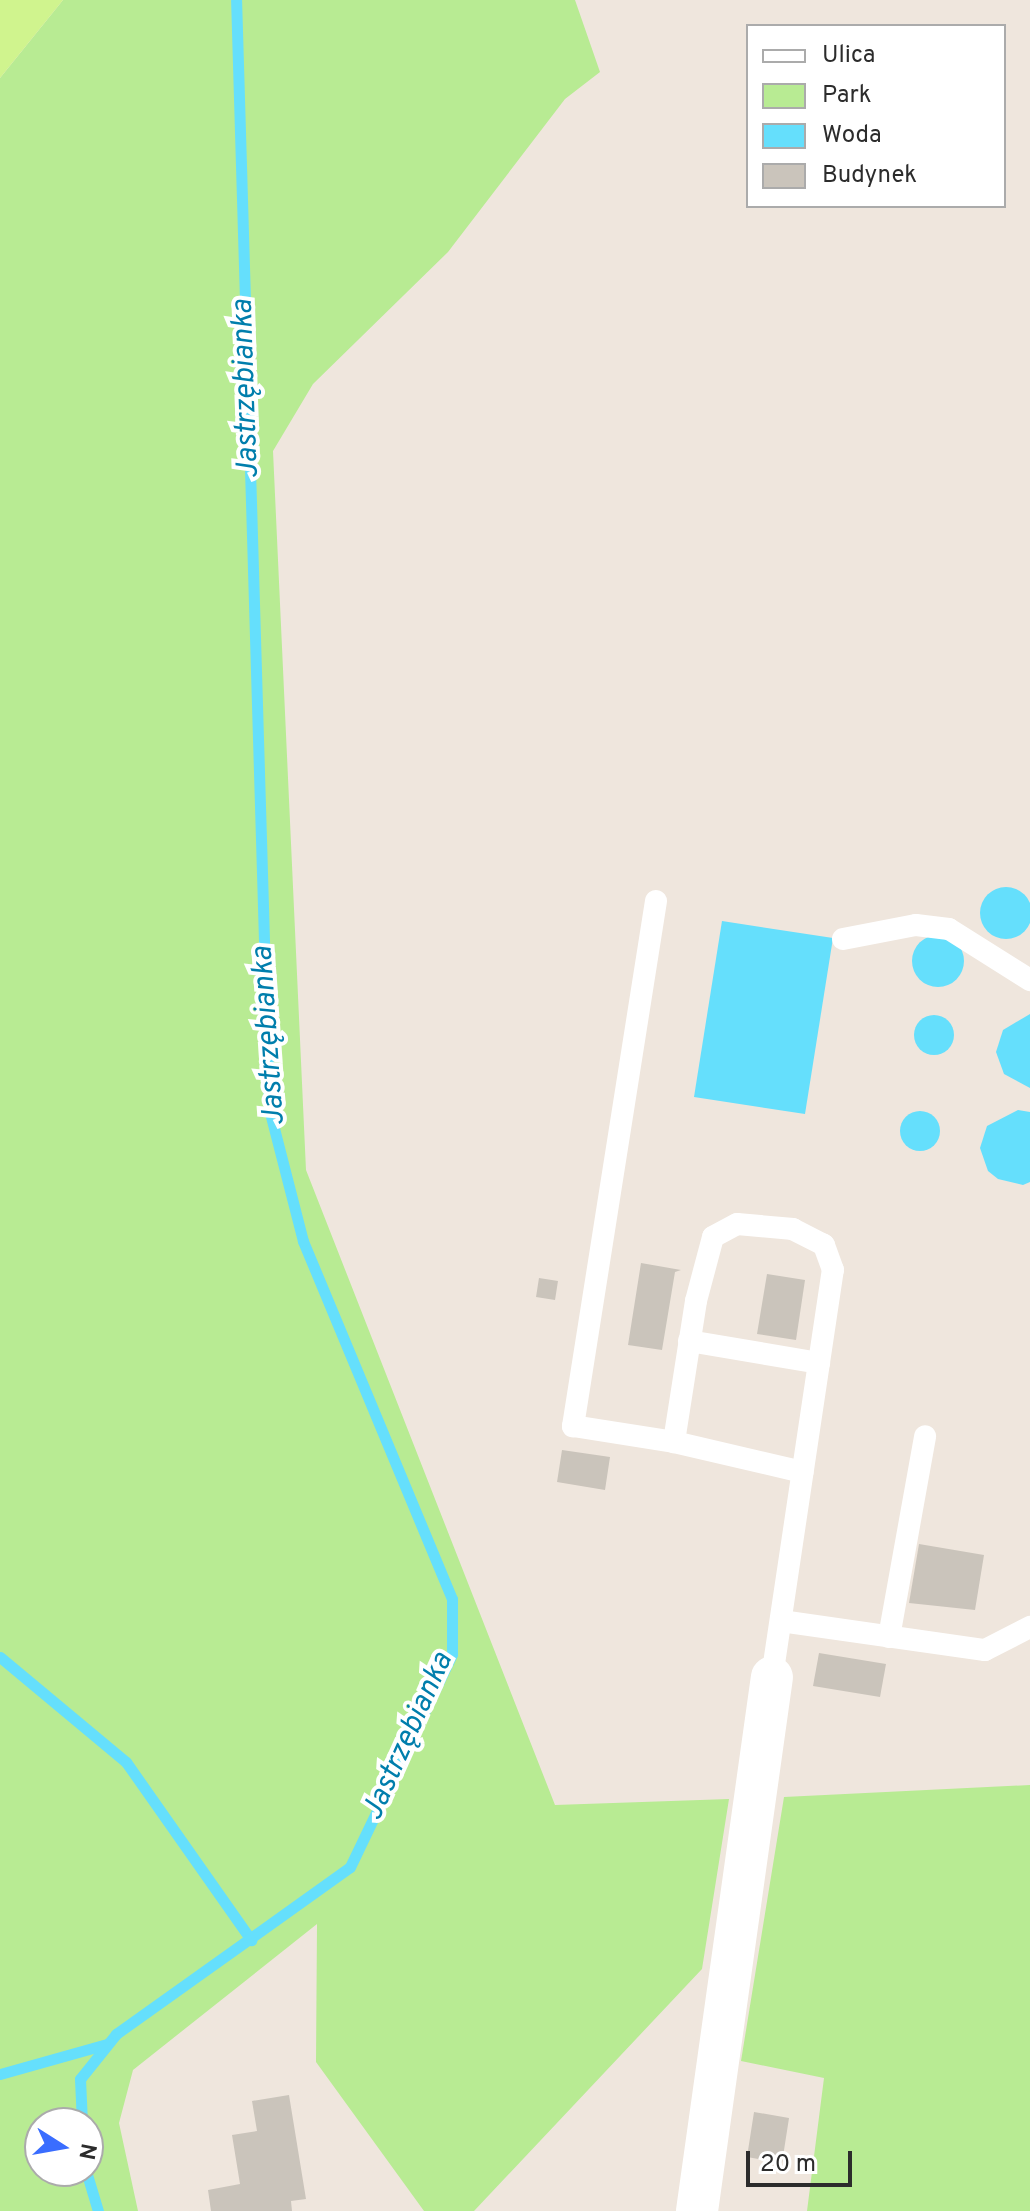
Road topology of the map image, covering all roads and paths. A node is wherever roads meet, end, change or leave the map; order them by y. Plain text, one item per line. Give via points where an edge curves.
1 (656, 901) dead end
2 (843, 939) dead end
3 (1030, 980) edge
4 (689, 1341) junction
5 (819, 1363) junction
6 (925, 1436) dead end
7 (674, 1442) junction
8 (803, 1472) junction
9 (781, 1621) junction
10 (1030, 1627) edge
11 (889, 1637) junction
12 (772, 1677) joint
13 (697, 2211) edge

1 - 7 lane via 573,1426
2 - 3 lane via 916,925 949,929
4 - 5 lane
4 - 5 lane via 713,1237 737,1224 793,1229 824,1245 833,1270
4 - 7 lane
5 - 8 lane
6 - 11 lane
7 - 8 lane
8 - 9 lane
9 - 11 lane
9 - 12 lane
10 - 11 lane via 985,1650
12 - 13 street

